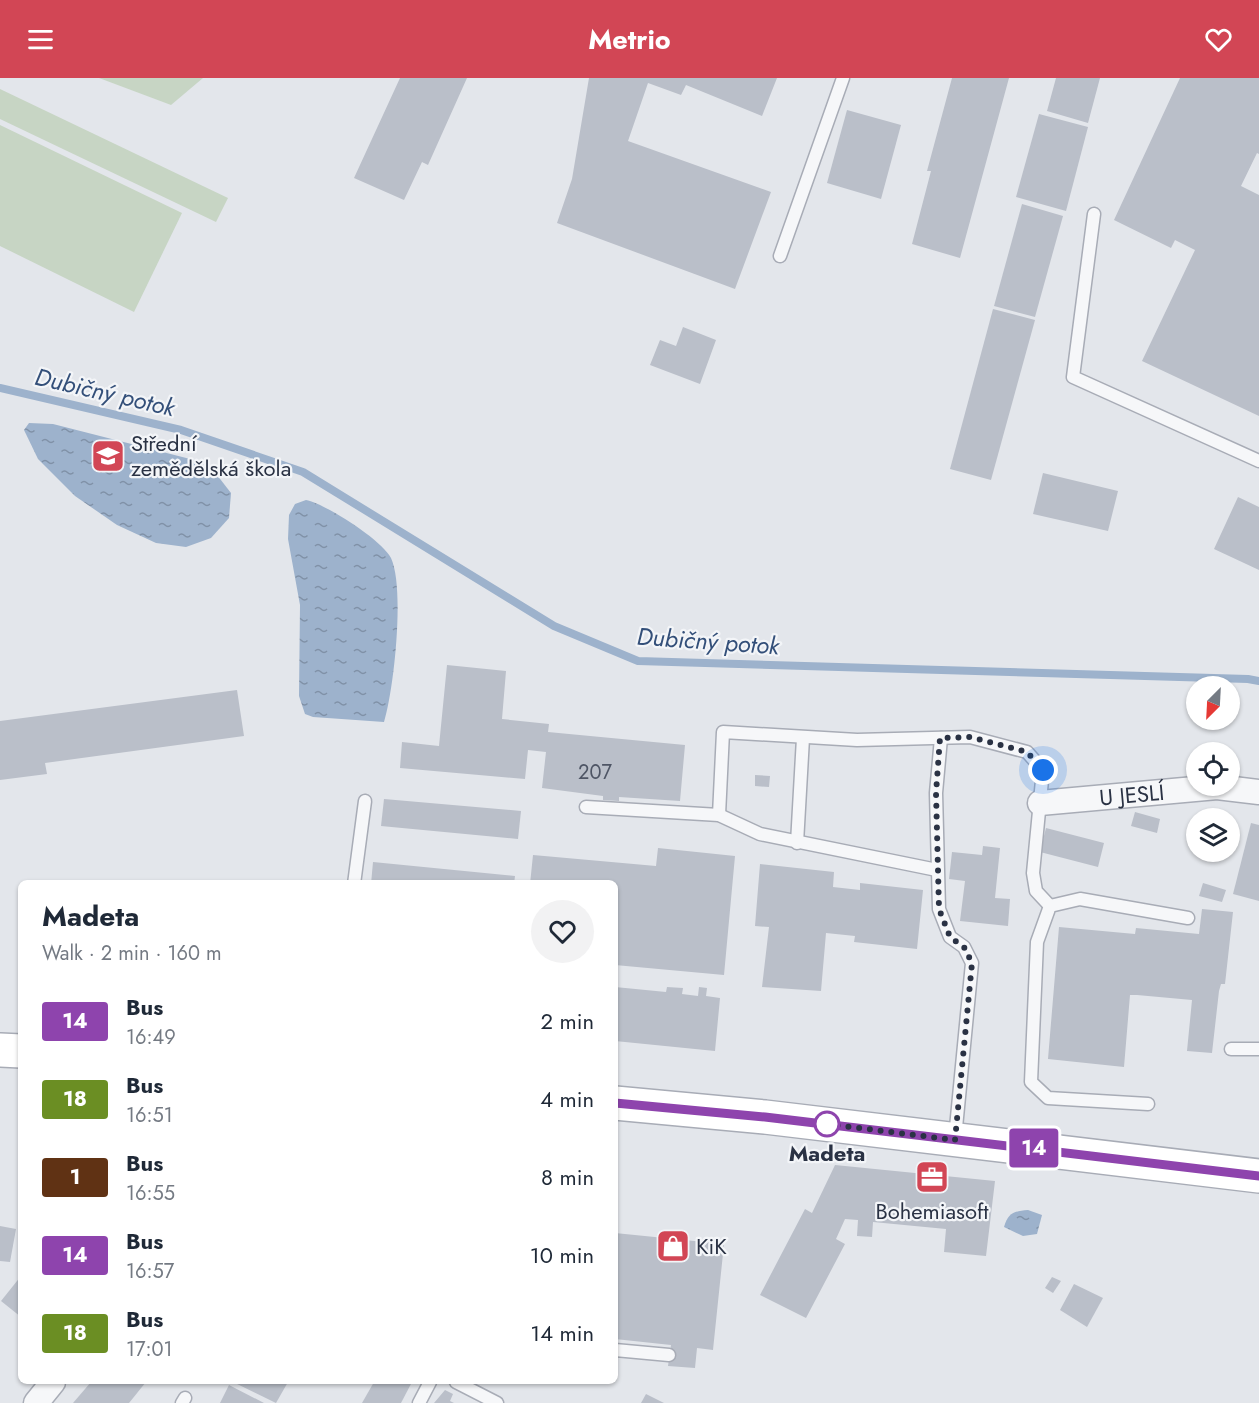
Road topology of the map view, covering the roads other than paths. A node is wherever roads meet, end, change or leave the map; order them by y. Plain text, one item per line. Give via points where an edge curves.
1 (843, 78) edge
2 (1094, 214) dead end
3 (780, 256) dead end
4 (1259, 461) edge
5 (803, 738) junction
6 (940, 738) junction
7 (1259, 792) edge
8 (365, 801) dead end
9 (1040, 803) junction
10 (586, 807) dead end
11 (720, 815) junction
12 (797, 843) junction
13 (937, 870) junction
14 (355, 880) edge
15 (1050, 906) junction
16 (1188, 918) dead end
17 (1231, 1048) dead end
18 (1259, 1049) edge
19 (0, 1050) edge
20 (18, 1051) edge
21 (618, 1103) edge
22 (1148, 1104) dead end
23 (955, 1140) junction
24 (1259, 1176) edge
25 (618, 1350) edge
26 (669, 1355) dead end
27 (51, 1384) edge
28 (429, 1384) edge
29 (460, 1384) edge
30 (36, 1403) edge
31 (419, 1403) edge
32 (497, 1403) edge

1 - 3 lane
2 - 4 lane via 1073,376
5 - 6 lane
5 - 11 lane via 723,732
5 - 12 lane
6 - 9 lane via 970,737 1027,752 1043,770
6 - 13 lane
7 - 9 street, U JESLÍ via 1218,787
8 - 14 lane
9 - 15 lane via 1033,873 1036,891
10 - 11 lane
11 - 12 lane via 760,834
12 - 13 lane
13 - 23 lane via 939,909 950,937 964,947 972,963
15 - 16 lane via 1080,899
15 - 22 lane via 1038,942 1031,1082 1048,1098
17 - 18 lane
19 - 20 main road
21 - 23 main road
23 - 24 main road
25 - 26 lane
27 - 30 street
28 - 31 lane
29 - 32 lane

